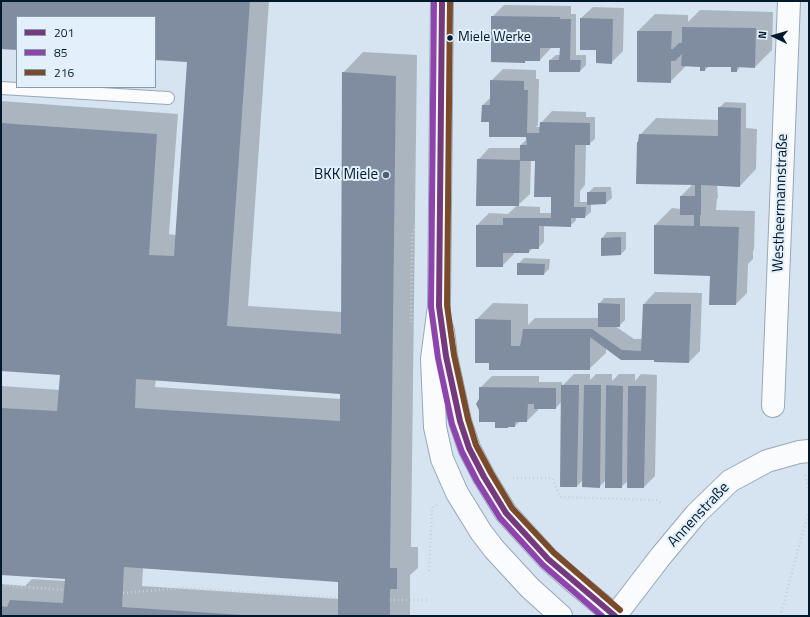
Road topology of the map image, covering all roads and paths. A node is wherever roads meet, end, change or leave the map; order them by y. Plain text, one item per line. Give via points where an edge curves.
1 (442, 1) edge
2 (789, 1) edge
3 (1, 88) edge
4 (168, 98) dead end
5 (439, 306) junction
6 (774, 406) dead end
7 (806, 460) edge
8 (507, 478) dead end
9 (809, 492) edge
10 (442, 502) dead end
11 (662, 504) dead end
12 (809, 510) edge
13 (429, 571) dead end
14 (1, 586) edge
15 (63, 590) dead end
16 (123, 593) dead end
17 (338, 598) dead end
18 (390, 600) dead end
19 (427, 600) dead end
20 (561, 616) edge
21 (615, 616) edge
22 (780, 616) edge

1 - 5 street
2 - 6 street, Westheermannstraße
3 - 4 lane
5 - 20 street via 432,359 435,427 442,459 456,493 480,532 530,588
5 - 21 street via 446,356 460,421 484,477 506,513 548,559
7 - 9 path
7 - 21 street, Annenstraße via 799,452 767,461 730,481 696,514
8 - 11 path via 552,478 560,497 657,500
10 - 13 path via 432,508
12 - 22 path
14 - 15 path
16 - 17 path via 182,588
18 - 19 path

